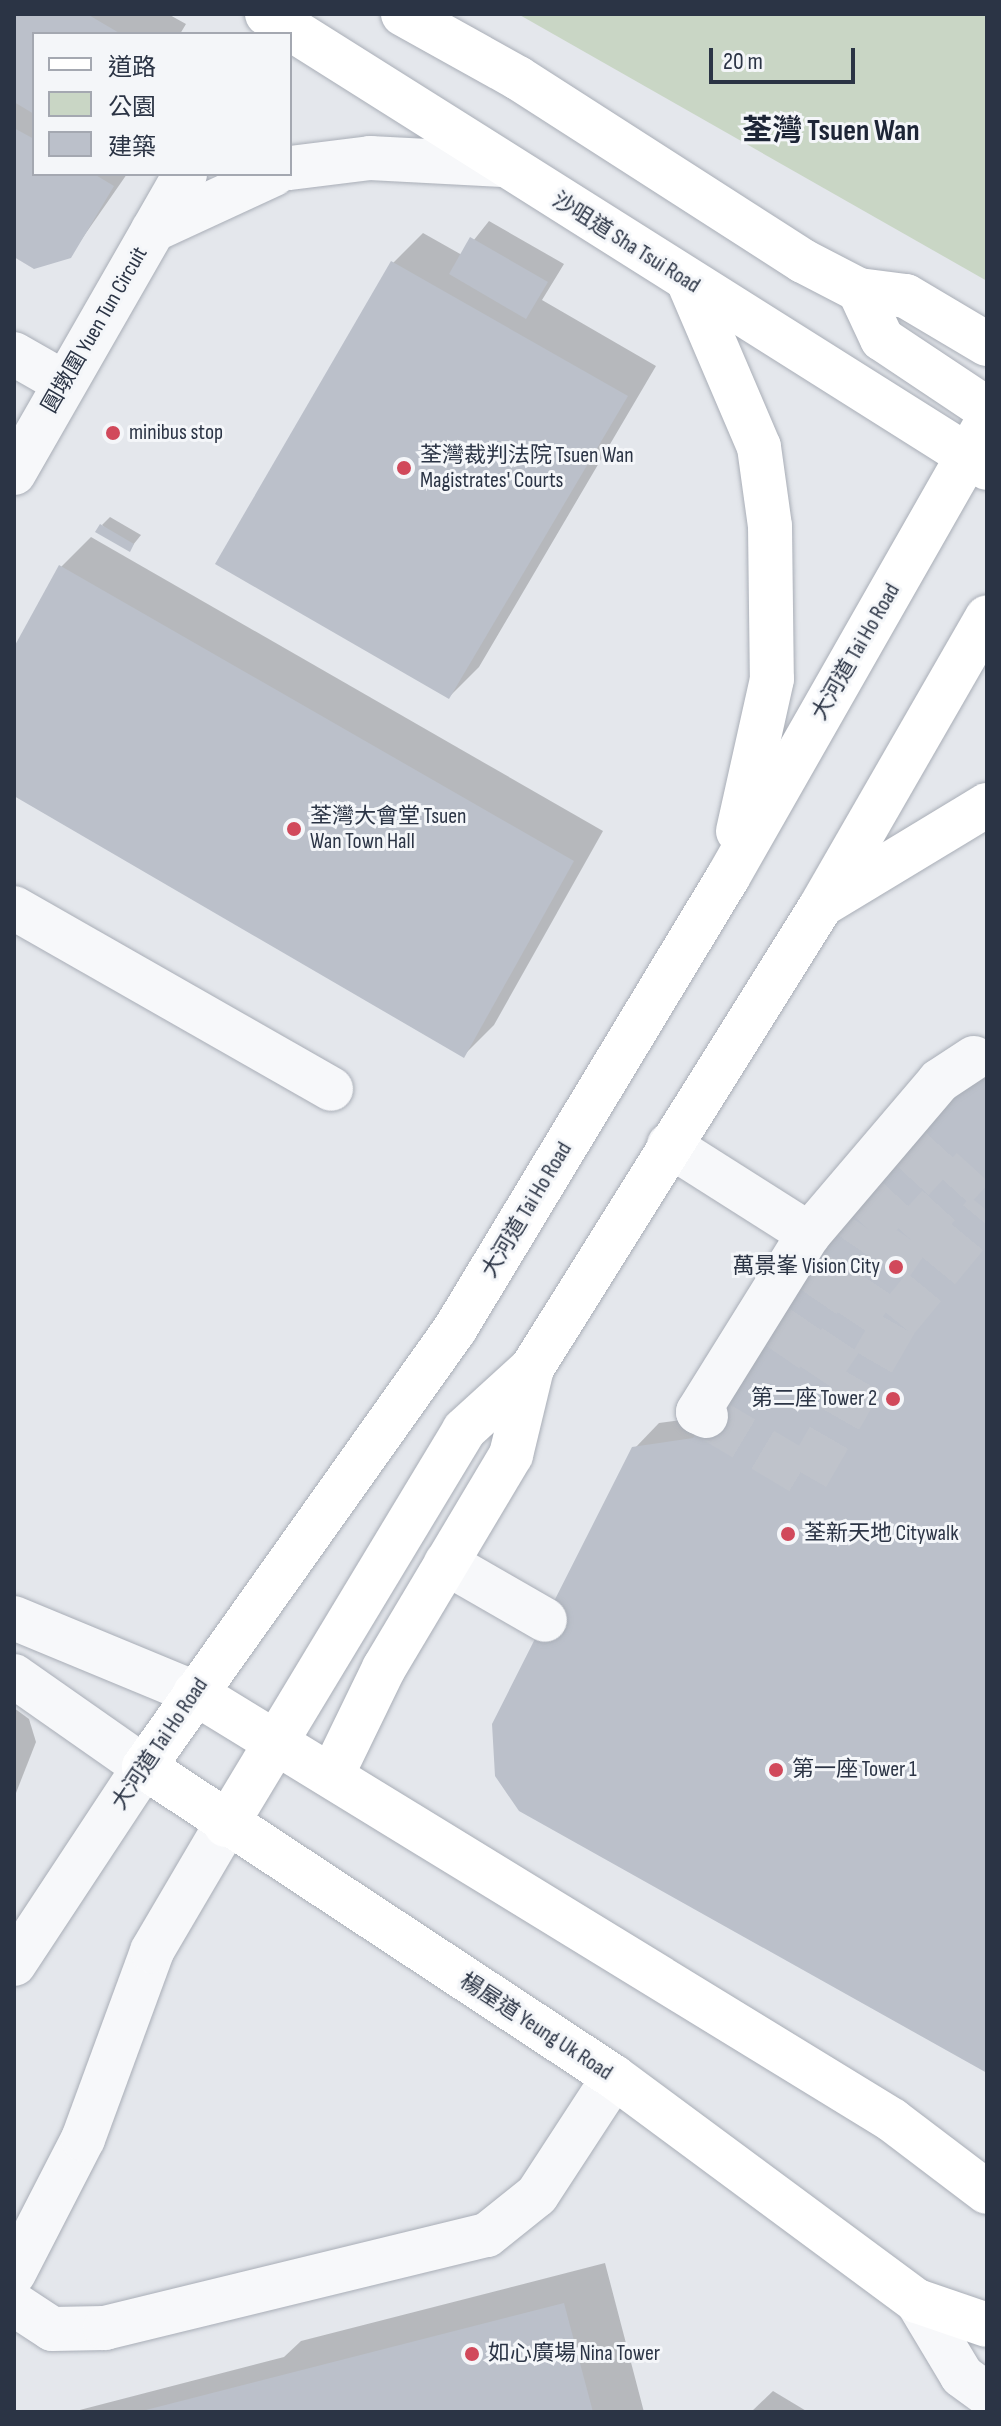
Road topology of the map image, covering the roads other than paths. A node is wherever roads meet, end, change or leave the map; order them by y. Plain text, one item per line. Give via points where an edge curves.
1 (403, 14) edge
2 (292, 36) edge
3 (503, 165) junction
4 (292, 168) edge
5 (184, 176) edge
6 (270, 176) edge
7 (153, 230) junction
8 (689, 283) junction
9 (859, 290) junction
10 (987, 344) edge
11 (14, 354) edge
12 (63, 382) junction
13 (987, 409) edge
14 (981, 449) edge
15 (14, 473) edge
16 (987, 617) edge
17 (987, 805) edge
18 (728, 877) junction
19 (821, 906) junction
20 (14, 908) edge
21 (974, 1058) dead end
22 (331, 1089) dead end
23 (669, 1145) junction
24 (809, 1234) junction
25 (532, 1368) junction
26 (706, 1416) dead end
27 (446, 1563) junction
28 (14, 1618) edge
29 (545, 1620) dead end
30 (14, 1676) edge
31 (195, 1693) junction
32 (275, 1738) junction
33 (144, 1767) junction
34 (333, 1773) junction
35 (226, 1825) junction
36 (14, 1964) edge
37 (614, 2077) junction
38 (987, 2192) edge
39 (15, 2278) edge
40 (917, 2301) junction
41 (987, 2325) edge
42 (987, 2394) edge

1 - 9 main road
2 - 3 main road, 沙咀道 Sha Tsui Road
3 - 4 street via 370,158
3 - 8 main road, 沙咀道 Sha Tsui Road
5 - 7 street, 圓墩圍 Yuen Tun Circuit
6 - 7 street, 圓墩圍 Yuen Tun Circuit
7 - 12 street, 圓墩圍 Yuen Tun Circuit
8 - 14 main road, 沙咀道 Sha Tsui Road
8 - 18 main road via 759,447 770,526 772,679
9 - 10 main road via 906,296
9 - 13 main road via 882,339
11 - 12 street
12 - 15 street, 圓墩圍 Yuen Tun Circuit
14 - 18 main road, 大河道 Tai Ho Road
16 - 19 main road
17 - 19 main road
18 - 31 main road, 大河道 Tai Ho Road via 455,1329
19 - 23 main road
20 - 22 street
21 - 24 street via 939,1081 910,1123
23 - 24 street
23 - 25 main road
24 - 26 street via 750,1338 698,1412
25 - 27 main road via 511,1455
25 - 32 main road via 464,1430
27 - 29 street
27 - 34 main road via 384,1668
28 - 31 street
30 - 33 street
31 - 32 main road
31 - 33 main road, 大河道 Tai Ho Road
32 - 34 main road
32 - 35 main road
33 - 35 main road, 楊屋道 Yeung Uk Road
33 - 36 street, 大河道 Tai Ho Road
34 - 38 main road via 892,2120
35 - 37 main road, 楊屋道 Yeung Uk Road
35 - 39 street via 152,1951 83,2139
37 - 39 street via 537,2195 487,2235 105,2328 52,2329
37 - 40 main road, 楊屋道 Yeung Uk Road
40 - 41 main road, 楊屋道 Yeung Uk Road
40 - 42 street, 楊屋道 Yeung Uk Road via 962,2376

